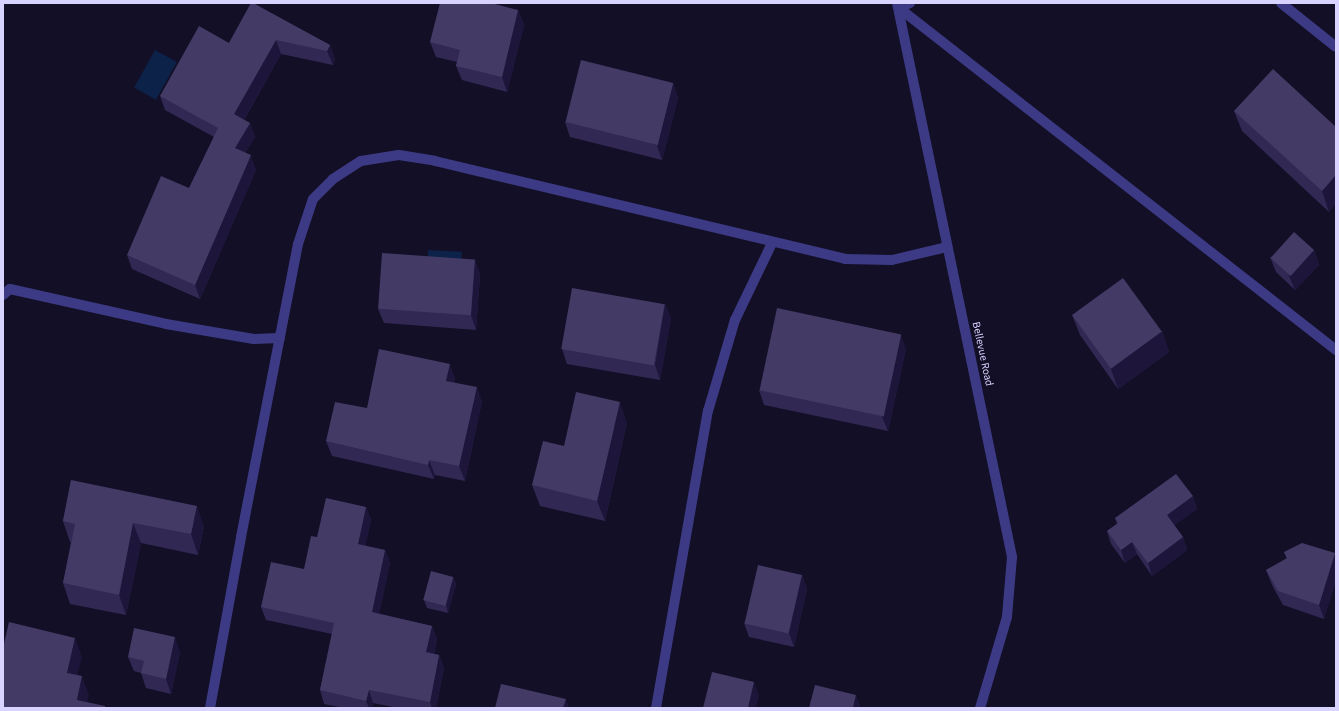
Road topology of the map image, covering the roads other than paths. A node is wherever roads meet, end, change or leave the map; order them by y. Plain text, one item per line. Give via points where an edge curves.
1 (910, 3) edge
2 (1281, 3) edge
3 (898, 5) edge
4 (1336, 46) edge
5 (772, 243) junction
6 (947, 247) junction
7 (3, 295) edge
8 (280, 338) junction
9 (1336, 350) edge
10 (210, 708) edge
11 (656, 708) edge
12 (980, 708) edge

1 - 3 street
2 - 4 street
3 - 6 street, Bellevue Road
3 - 9 street
5 - 6 street via 853,260 892,260
5 - 8 street via 626,205 399,154 361,161 333,179 313,199 298,244
5 - 11 street via 735,320 708,411
6 - 12 street, Bellevue Road via 1012,557 1007,617
7 - 8 street via 10,289 166,324 254,339
8 - 10 street

